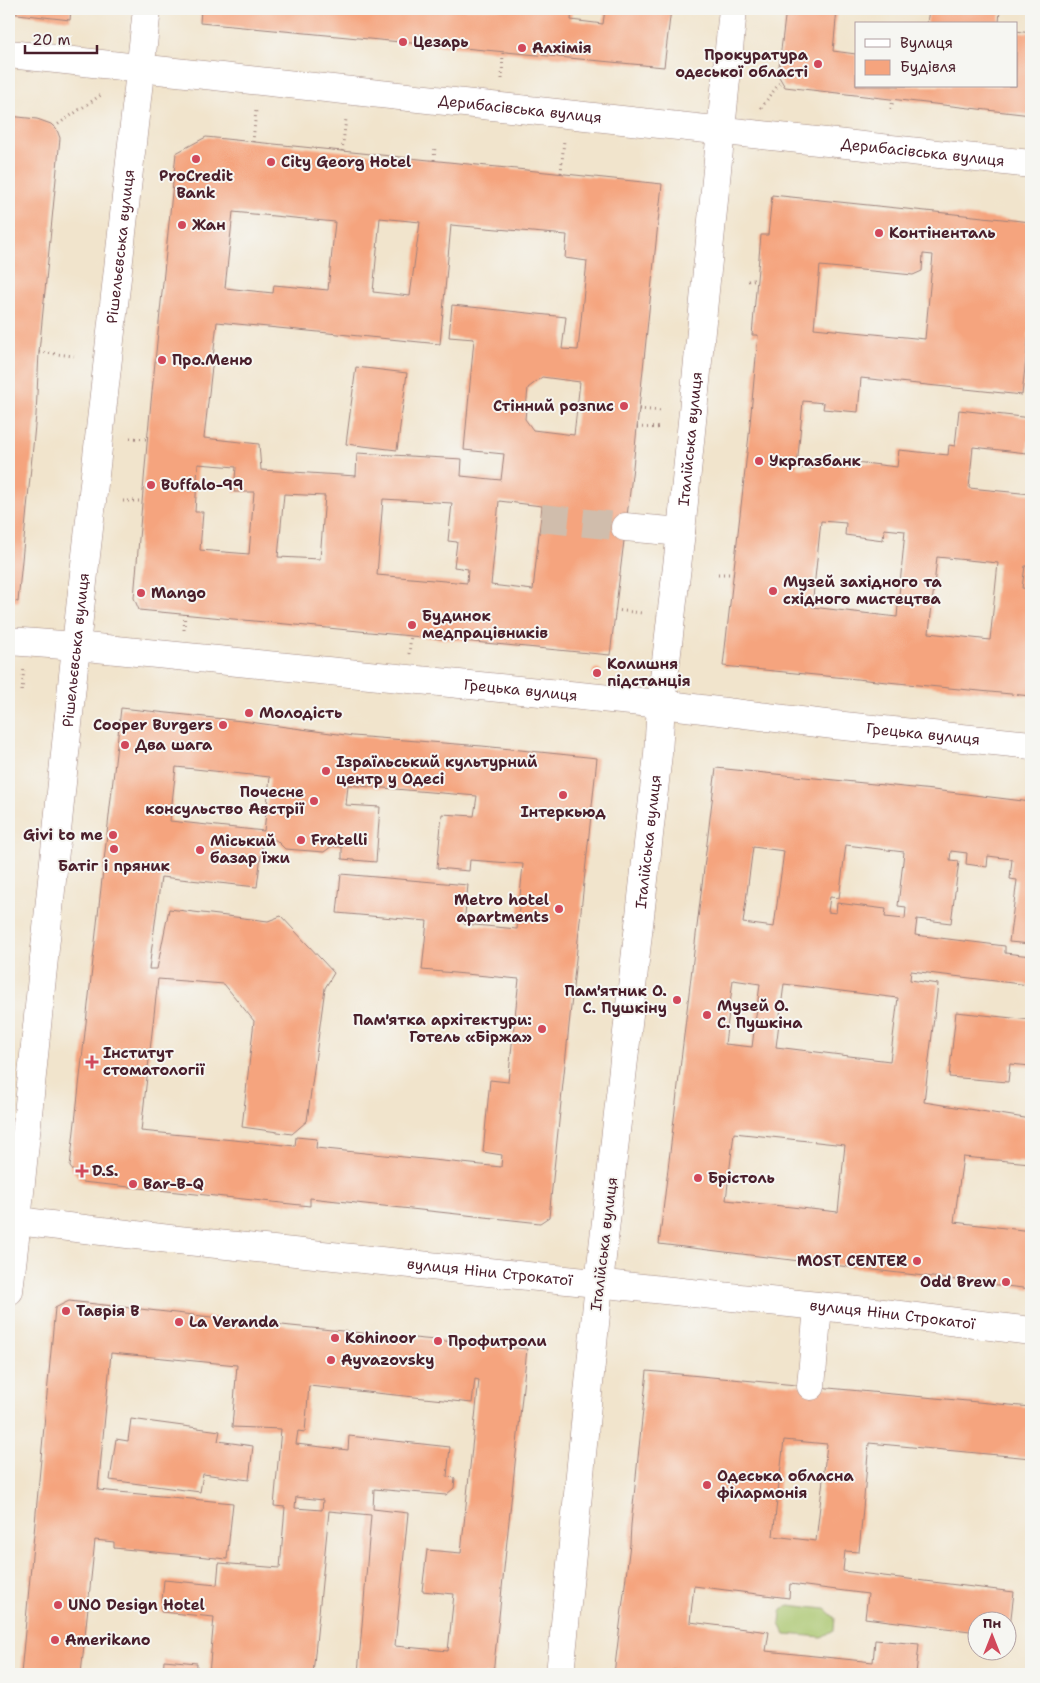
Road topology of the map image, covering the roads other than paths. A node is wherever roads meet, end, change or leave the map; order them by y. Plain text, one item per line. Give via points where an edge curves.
1 (147, 9) edge
2 (733, 9) edge
3 (9, 54) edge
4 (140, 69) junction
5 (721, 131) junction
6 (1031, 164) edge
7 (626, 527) tunnel mouth
8 (681, 532) junction
9 (9, 641) edge
10 (76, 646) junction
11 (661, 704) junction
12 (1031, 745) edge
13 (13, 1221) edge
14 (599, 1284) junction
15 (9, 1291) edge
16 (818, 1306) junction
17 (1031, 1331) edge
18 (811, 1386) dead end
19 (560, 1674) edge

1 - 4 street, Рішельєвська вулиця
2 - 5 street, Італійська вулиця
3 - 4 street, Дерибасівська вулиця
4 - 5 street, Дерибасівська вулиця
4 - 10 street, Рішельєвська вулиця
5 - 6 street, Дерибасівська вулиця
5 - 8 street, Італійська вулиця
7 - 8 street
8 - 11 street, Італійська вулиця
9 - 10 street, Грецька вулиця
10 - 11 street, Грецька вулиця
10 - 13 street, Рішельєвська вулиця
11 - 12 street, Грецька вулиця
11 - 14 street, Італійська вулиця
13 - 14 street, вулиця Ніни Строкатої
13 - 15 street, Рішельєвська вулиця
14 - 16 street, вулиця Ніни Строкатої
14 - 19 street, Італійська вулиця
16 - 17 street, вулиця Ніни Строкатої
16 - 18 street

